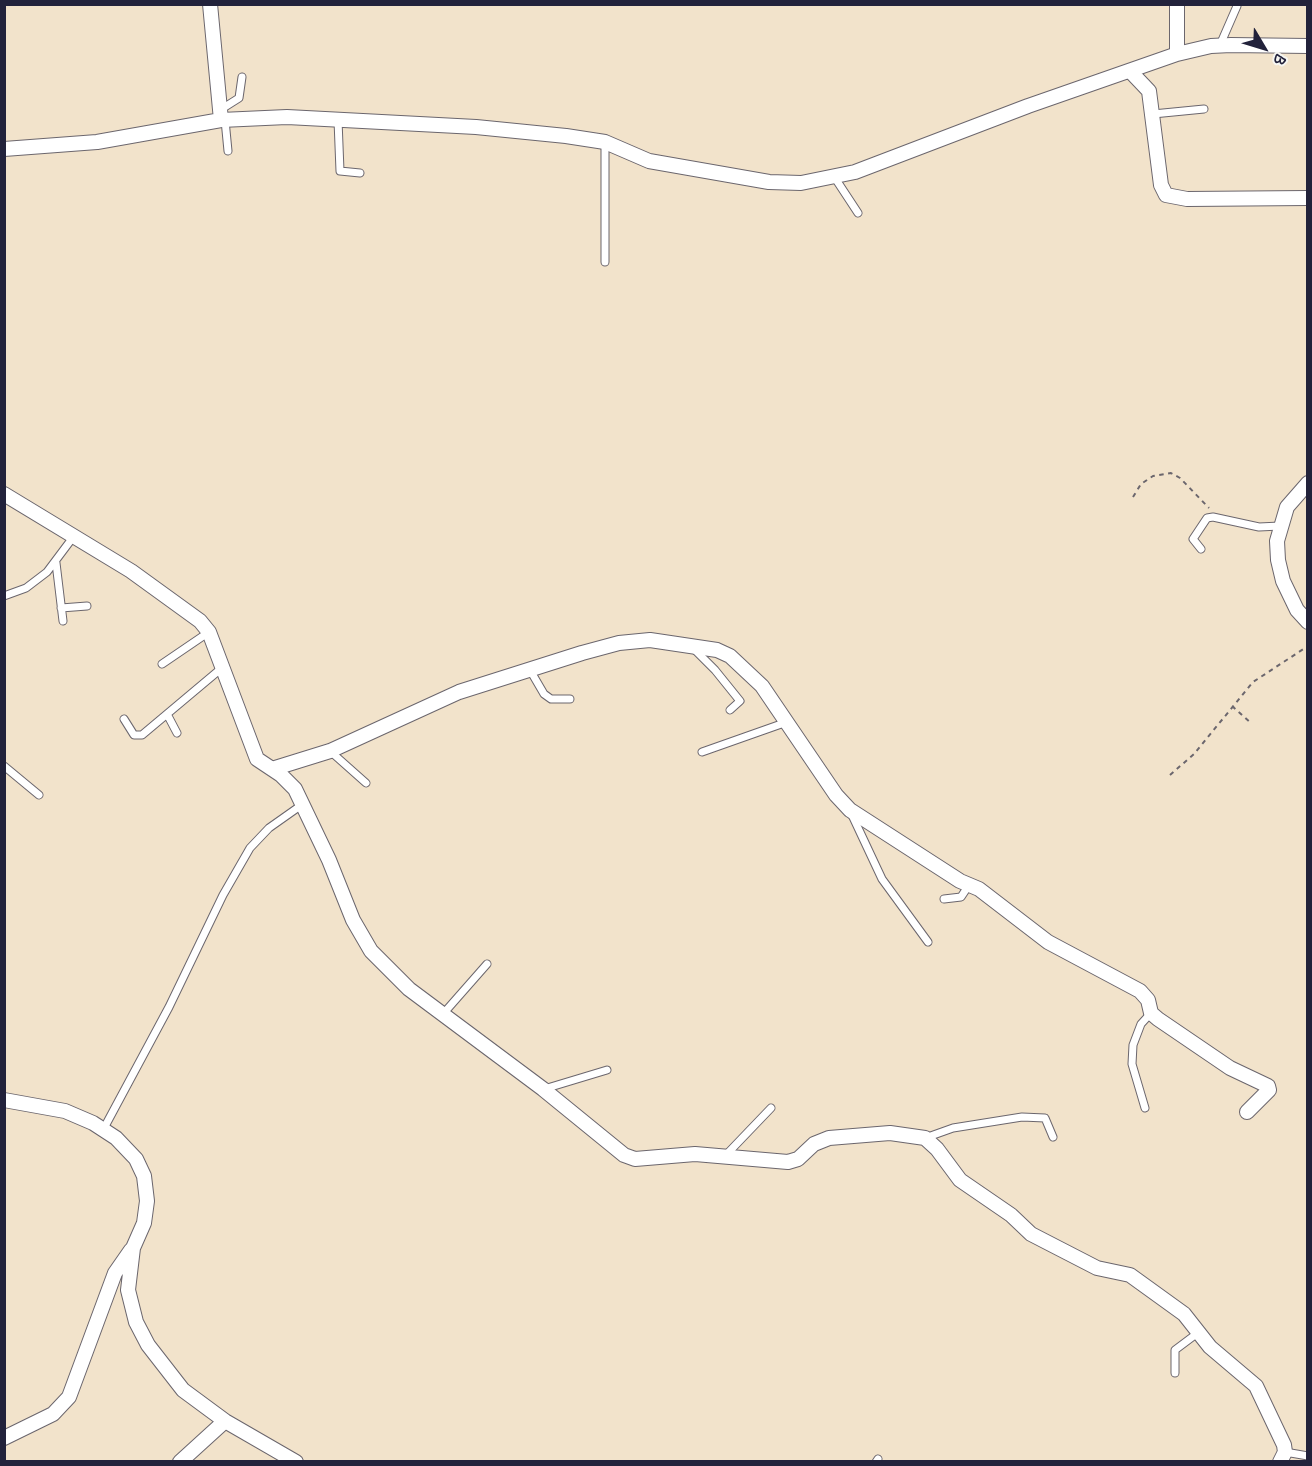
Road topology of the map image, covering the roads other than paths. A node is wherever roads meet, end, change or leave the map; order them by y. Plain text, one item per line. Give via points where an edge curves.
1 (210, 4) edge
2 (1177, 4) edge
3 (1237, 6) dead end
4 (1220, 45) junction
5 (1303, 50) edge
6 (1177, 54) junction
7 (1130, 70) junction
8 (242, 77) dead end
9 (1204, 109) dead end
10 (1153, 114) junction
11 (222, 117) junction
12 (338, 120) junction
13 (604, 142) junction
14 (4, 149) edge
15 (228, 151) dead end
16 (360, 173) dead end
17 (836, 178) junction
18 (1308, 198) edge
19 (858, 213) dead end
20 (605, 262) dead end
21 (1308, 483) edge
22 (4, 494) edge
23 (1280, 526) junction
24 (74, 536) junction
25 (1201, 549) dead end
26 (56, 563) junction
27 (4, 596) edge
28 (87, 606) dead end
29 (61, 608) junction
30 (63, 621) dead end
31 (1308, 622) edge
32 (209, 632) junction
33 (691, 646) junction
34 (162, 664) dead end
35 (223, 667) junction
36 (530, 670) junction
37 (570, 699) dead end
38 (730, 710) dead end
39 (167, 714) junction
40 (124, 719) dead end
41 (788, 722) junction
42 (177, 733) dead end
43 (330, 751) junction
44 (702, 753) dead end
45 (4, 766) edge
46 (272, 769) junction
47 (366, 783) dead end
48 (39, 795) dead end
49 (303, 804) junction
50 (850, 810) junction
51 (969, 885) junction
52 (944, 899) dead end
53 (928, 942) dead end
54 (487, 964) dead end
55 (1151, 1013) junction
56 (443, 1014) junction
57 (607, 1070) dead end
58 (543, 1089) junction
59 (4, 1100) edge
60 (771, 1108) dead end
61 (1145, 1108) dead end
62 (1247, 1112) dead end
63 (103, 1130) junction
64 (1053, 1137) dead end
65 (926, 1138) junction
66 (725, 1156) junction
67 (133, 1248) junction
68 (1199, 1332) junction
69 (1175, 1373) dead end
70 (225, 1421) junction
71 (4, 1438) edge
72 (1308, 1456) edge
73 (1282, 1457) edge
74 (180, 1461) edge
75 (296, 1461) edge

1 - 11 street
2 - 6 street
3 - 4 lane
4 - 5 street via 1286,45
4 - 6 street
6 - 7 street
7 - 10 street via 1149,92
7 - 17 street
8 - 11 lane via 239,98
9 - 10 lane
10 - 18 street via 1161,185 1169,197
11 - 12 street
11 - 14 street via 97,142
11 - 15 lane
12 - 13 street via 476,127
12 - 16 lane via 340,171
13 - 17 street via 649,161 769,182
13 - 20 lane
17 - 19 lane
21 - 23 street via 1287,507
22 - 24 street
23 - 25 lane via 1259,527 1207,518 1193,539
23 - 31 street via 1278,560 1283,581 1297,610
24 - 26 lane
24 - 32 street via 192,614
26 - 27 lane via 26,588
26 - 29 lane
28 - 29 lane
29 - 30 lane
32 - 34 lane
32 - 35 street
33 - 36 street via 650,640 619,643
33 - 38 lane via 741,701
33 - 41 street via 730,656 758,681
35 - 39 lane
35 - 46 street via 257,759
36 - 37 lane via 543,694 550,699
36 - 43 street via 459,692
39 - 40 lane via 138,735 134,735
39 - 42 lane
41 - 44 lane
41 - 50 street
43 - 46 street
43 - 47 lane
45 - 48 lane
46 - 49 street via 288,781
49 - 56 street via 353,920 371,951 394,976
49 - 63 lane via 269,828 250,848
50 - 51 street
50 - 53 lane via 882,879
51 - 52 lane via 961,897
51 - 55 street via 991,897 1048,942 1140,991 1148,1000
54 - 56 lane
55 - 61 lane via 1141,1024 1133,1045 1132,1064
55 - 62 street via 1230,1068 1268,1086 1269,1090
56 - 58 street
57 - 58 lane
58 - 66 street via 629,1158
59 - 63 street via 65,1111
60 - 66 lane
63 - 67 street via 132,1155 144,1176 144,1223
64 - 65 lane via 1046,1118 1022,1117 966,1125
65 - 66 street via 890,1132 829,1138 814,1144 793,1161
65 - 68 street via 960,1180 1011,1215 1031,1234 1097,1268 1130,1275 1184,1314
67 - 70 street via 128,1290 136,1322 183,1390
67 - 71 street via 115,1273 69,1398 53,1414
68 - 69 lane via 1174,1350
68 - 73 street via 1210,1347 1256,1386
70 - 74 street
70 - 75 street
72 - 73 lane

